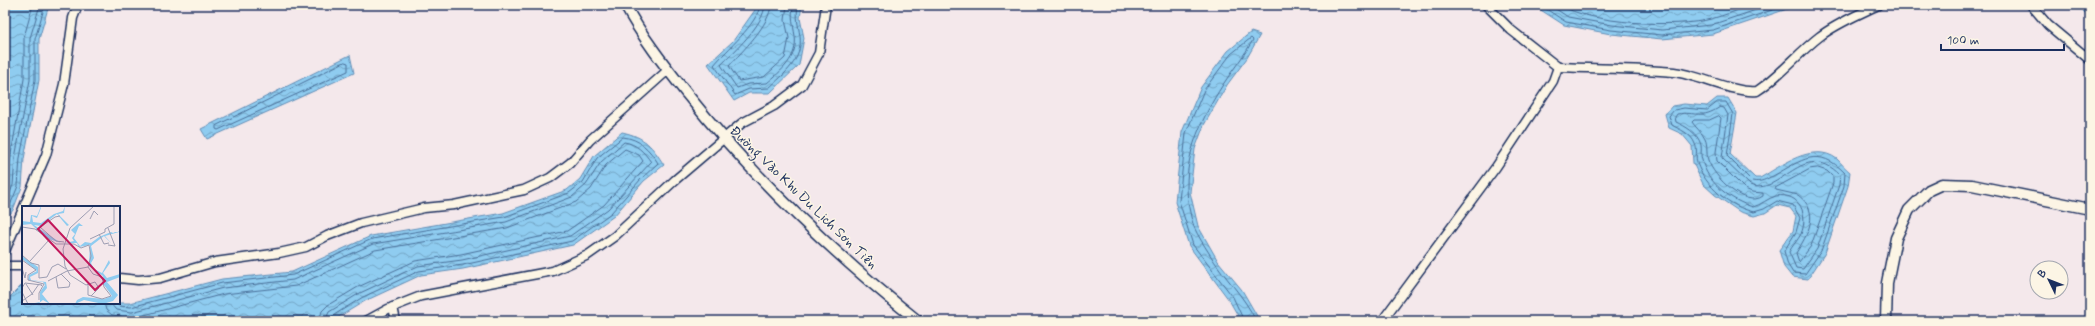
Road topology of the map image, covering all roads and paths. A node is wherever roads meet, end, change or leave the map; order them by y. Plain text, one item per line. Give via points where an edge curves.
1 (78, 5) edge
2 (625, 5) edge
3 (826, 5) edge
4 (1486, 5) edge
5 (1878, 5) edge
6 (2031, 5) edge
7 (2090, 60) edge
8 (1558, 67) junction
9 (668, 70) junction
10 (723, 139) junction
11 (24, 206) edge
12 (2090, 209) edge
13 (22, 212) edge
14 (5, 252) edge
15 (5, 266) edge
16 (22, 266) edge
17 (120, 278) edge
18 (394, 307) junction
19 (366, 321) edge
20 (396, 321) edge
21 (918, 321) edge
22 (1382, 321) edge
23 (1886, 321) edge

1 - 11 street via 64,84 46,155
2 - 9 street, Đường Vào Khu Du Lịch Sơn Tiên via 633,21
3 - 10 street via 819,53 802,85 774,106 742,123
4 - 8 street via 1511,30
5 - 8 street via 1835,25 1757,91 1741,91 1708,79 1675,72
6 - 7 street via 2048,25
8 - 22 street via 1553,81 1496,167
9 - 10 street, Đường Vào Khu Du Lịch Sơn Tiên
9 - 17 street via 590,140 570,163 550,178 524,190 454,205 424,208 361,223 306,247 279,253 215,262 160,278
10 - 18 street via 615,236 588,255 553,272 420,296
10 - 21 street, Đường Vào Khu Du Lịch Sơn Tiên via 801,218 883,293
12 - 23 street via 1972,185 1942,184 1930,190 1909,210 1896,238 1887,283
13 - 14 street
15 - 16 street
18 - 19 street
18 - 20 street

